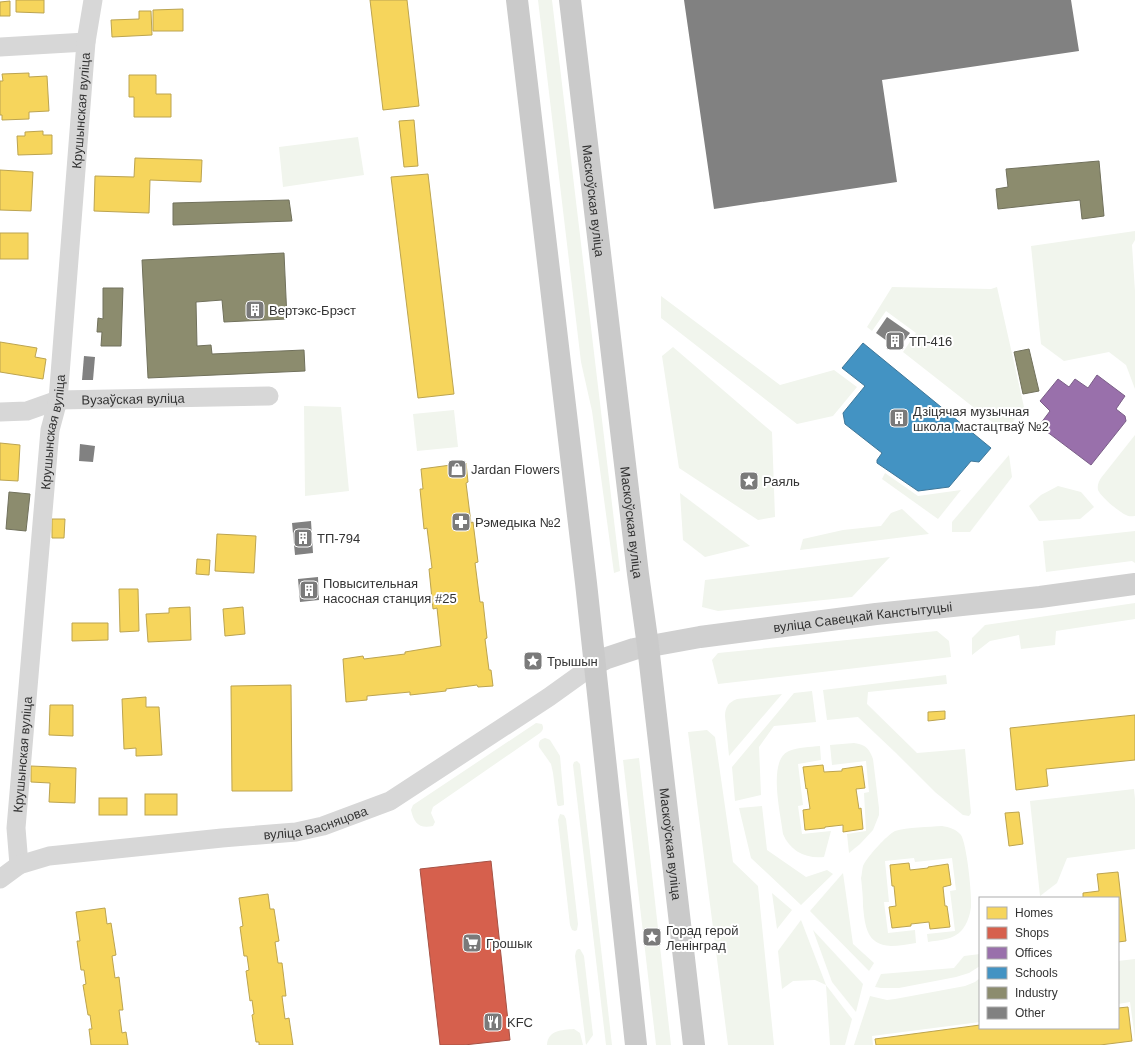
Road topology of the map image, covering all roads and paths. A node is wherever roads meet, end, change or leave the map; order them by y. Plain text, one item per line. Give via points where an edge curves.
1 (93, 0) edge
2 (517, 0) edge
3 (570, 0) edge
4 (86, 42) junction
5 (0, 47) edge
6 (269, 396) dead end
7 (58, 400) junction
8 (0, 412) edge
9 (1135, 584) edge
10 (648, 646) junction
11 (595, 664) junction
12 (19, 866) junction
13 (0, 879) edge
14 (636, 1045) edge
15 (694, 1045) edge

1 - 4 street, Крушынская вуліца
2 - 11 main road
3 - 10 main road, Маскоўская вуліца
4 - 5 street
4 - 7 street, Крушынская вуліца
6 - 7 street, Вузаўская вуліца
7 - 8 street, Вузаўская вуліца via 27,411
7 - 12 street, Крушынская вуліца via 50,430 31,648 16,828
9 - 10 main road, вуліца Савецкай Канстытуцыі via 1032,598 876,614
10 - 11 main road, вуліца Савецкай Канстытуцыі via 620,653
10 - 15 main road, Маскоўская вуліца
11 - 12 street, вуліца Васняцова via 390,801 323,826 296,832 49,856
11 - 14 main road
12 - 13 street, вуліца Васняцова

